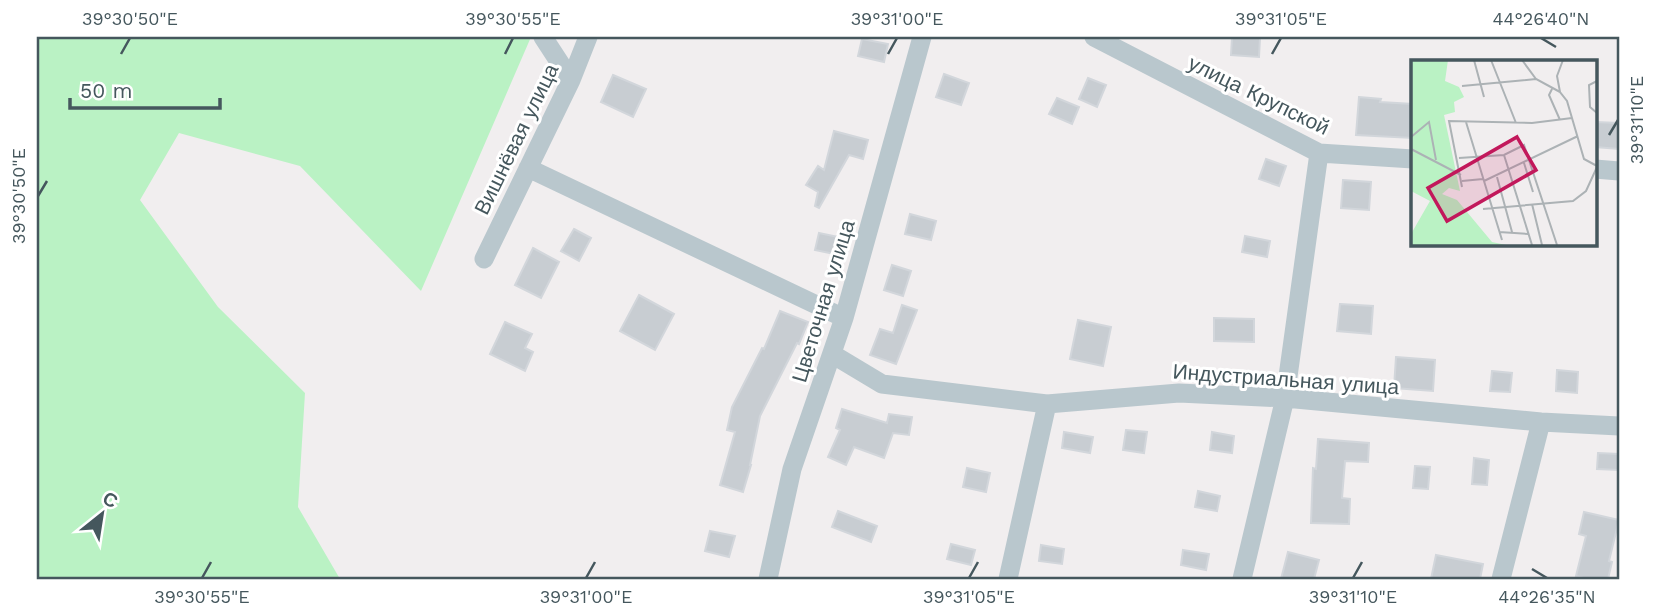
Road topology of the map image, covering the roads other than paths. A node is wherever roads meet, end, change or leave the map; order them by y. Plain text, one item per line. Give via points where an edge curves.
1 (543, 37) edge
2 (588, 37) edge
3 (922, 37) edge
4 (1094, 37) edge
5 (571, 80) junction
6 (1319, 153) junction
7 (1411, 159) edge
8 (528, 168) junction
9 (1596, 169) edge
10 (1619, 171) edge
11 (484, 259) dead end
12 (844, 318) junction
13 (832, 354) junction
14 (1285, 398) junction
15 (1047, 404) junction
16 (1541, 422) junction
17 (1619, 426) edge
18 (768, 579) edge
19 (1008, 579) edge
20 (1242, 579) edge
21 (1501, 579) edge

1 - 5 street
2 - 5 street, Вишнёвая улица
3 - 12 street, Цветочная улица
4 - 6 street, улица Крупской
5 - 8 street, Вишнёвая улица
6 - 7 street, улица Крупской
6 - 14 street
8 - 11 street, Вишнёвая улица
8 - 12 street
9 - 10 street
12 - 13 street, Цветочная улица
13 - 15 street, Индустриальная улица via 882,384
13 - 18 street, Цветочная улица via 792,469
14 - 15 street, Индустриальная улица via 1179,393
14 - 16 street, Индустриальная улица
14 - 20 street
15 - 19 street
16 - 17 street, Индустриальная улица
16 - 21 street

